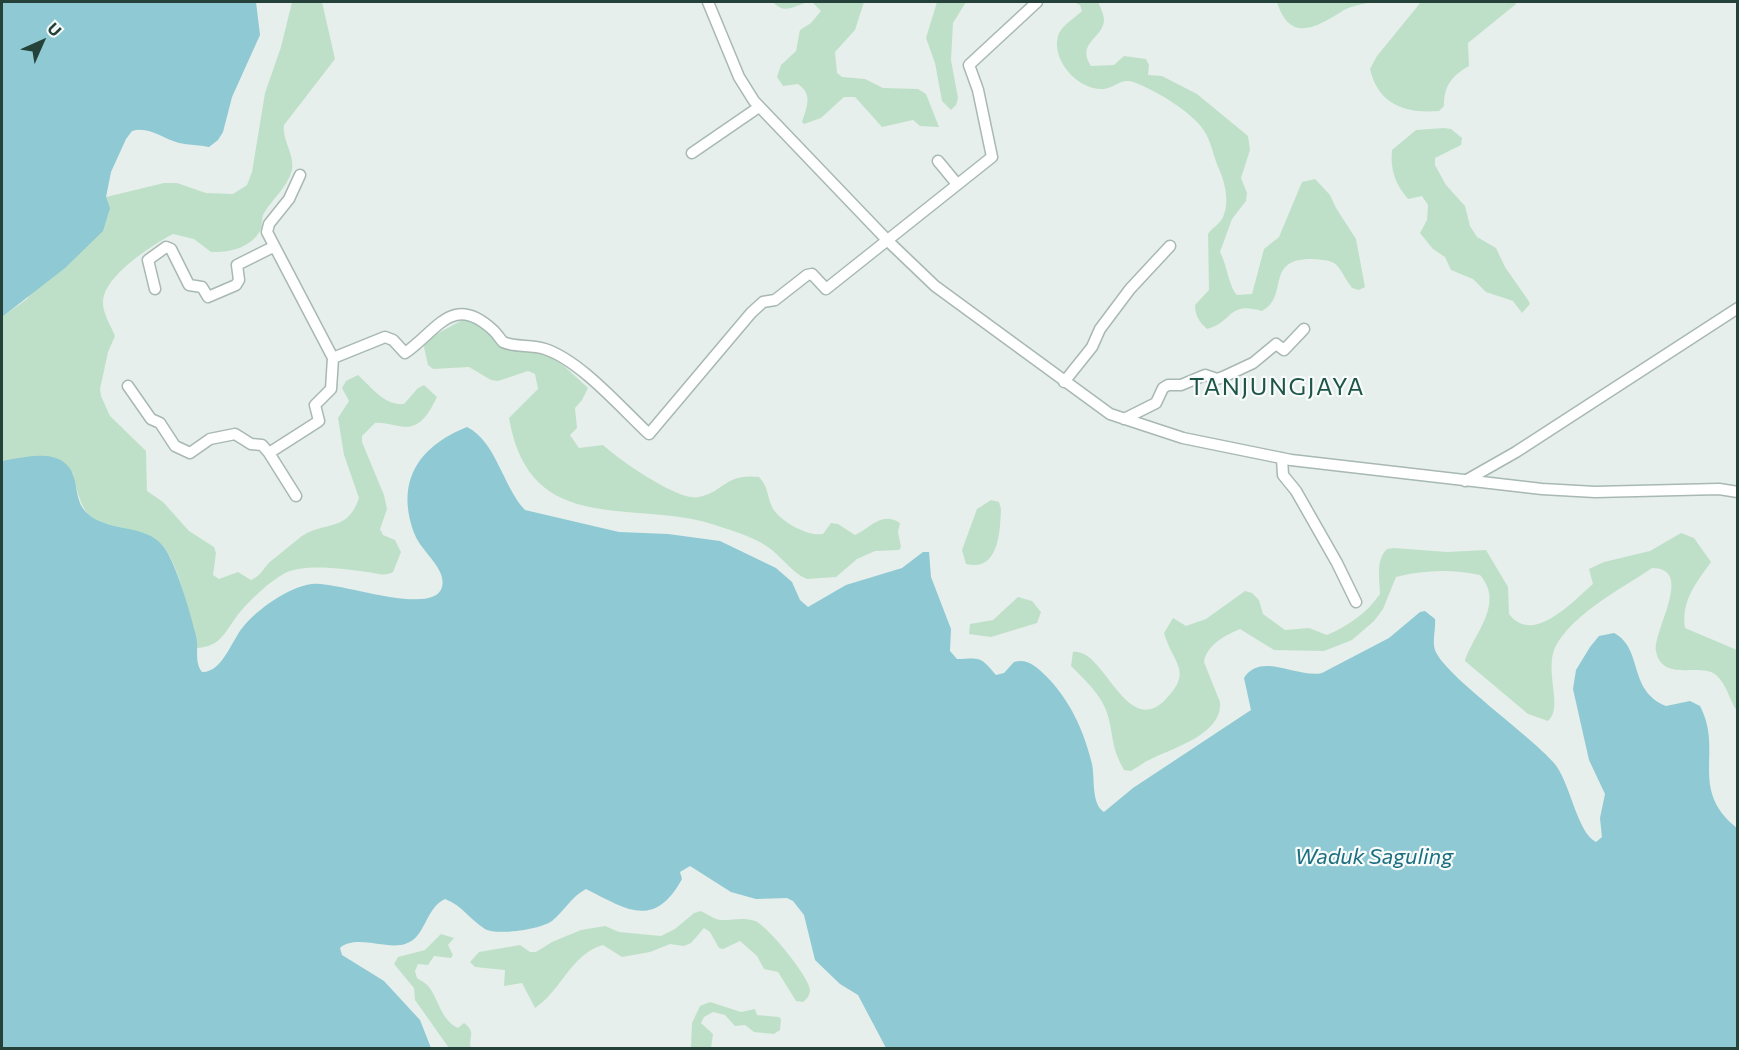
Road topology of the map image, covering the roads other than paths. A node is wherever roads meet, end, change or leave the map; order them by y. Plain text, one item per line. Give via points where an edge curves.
1 (708, 2) edge
2 (1037, 2) edge
3 (759, 107) junction
4 (692, 153) dead end
5 (938, 161) dead end
6 (300, 175) dead end
7 (957, 184) junction
8 (889, 242) junction
9 (1170, 246) dead end
10 (273, 247) junction
11 (154, 289) dead end
12 (1737, 308) edge
13 (1304, 329) dead end
14 (333, 358) junction
15 (1064, 382) junction
16 (128, 386) dead end
17 (1124, 419) junction
18 (269, 453) junction
19 (1282, 459) junction
20 (1465, 481) junction
21 (1737, 492) edge
22 (296, 496) dead end
23 (1356, 602) dead end

1 - 3 street via 745,89
2 - 7 street via 969,65 992,157
3 - 4 street
3 - 8 street
5 - 7 street
6 - 10 street via 268,228
7 - 8 street
8 - 14 street via 826,289 812,274 807,275 775,300 763,302 649,434 566,359 543,348 503,342 492,329 464,313 451,315 405,353 385,337
8 - 15 street via 934,286
9 - 15 street via 1130,288
10 - 11 street via 237,265 236,285 208,297 202,287 189,285 171,249 166,247 148,260
10 - 14 street
12 - 20 street
13 - 17 street via 1284,350 1276,344 1253,363 1224,377 1205,375 1181,385 1163,387 1156,403
14 - 18 street via 331,389 315,405 319,421
15 - 17 street via 1105,411
16 - 18 street via 178,448 190,453 210,440 236,434 251,444 262,445
17 - 19 street via 1183,438
18 - 22 street
19 - 20 street
19 - 23 street via 1283,475 1296,490
20 - 21 street via 1595,492

